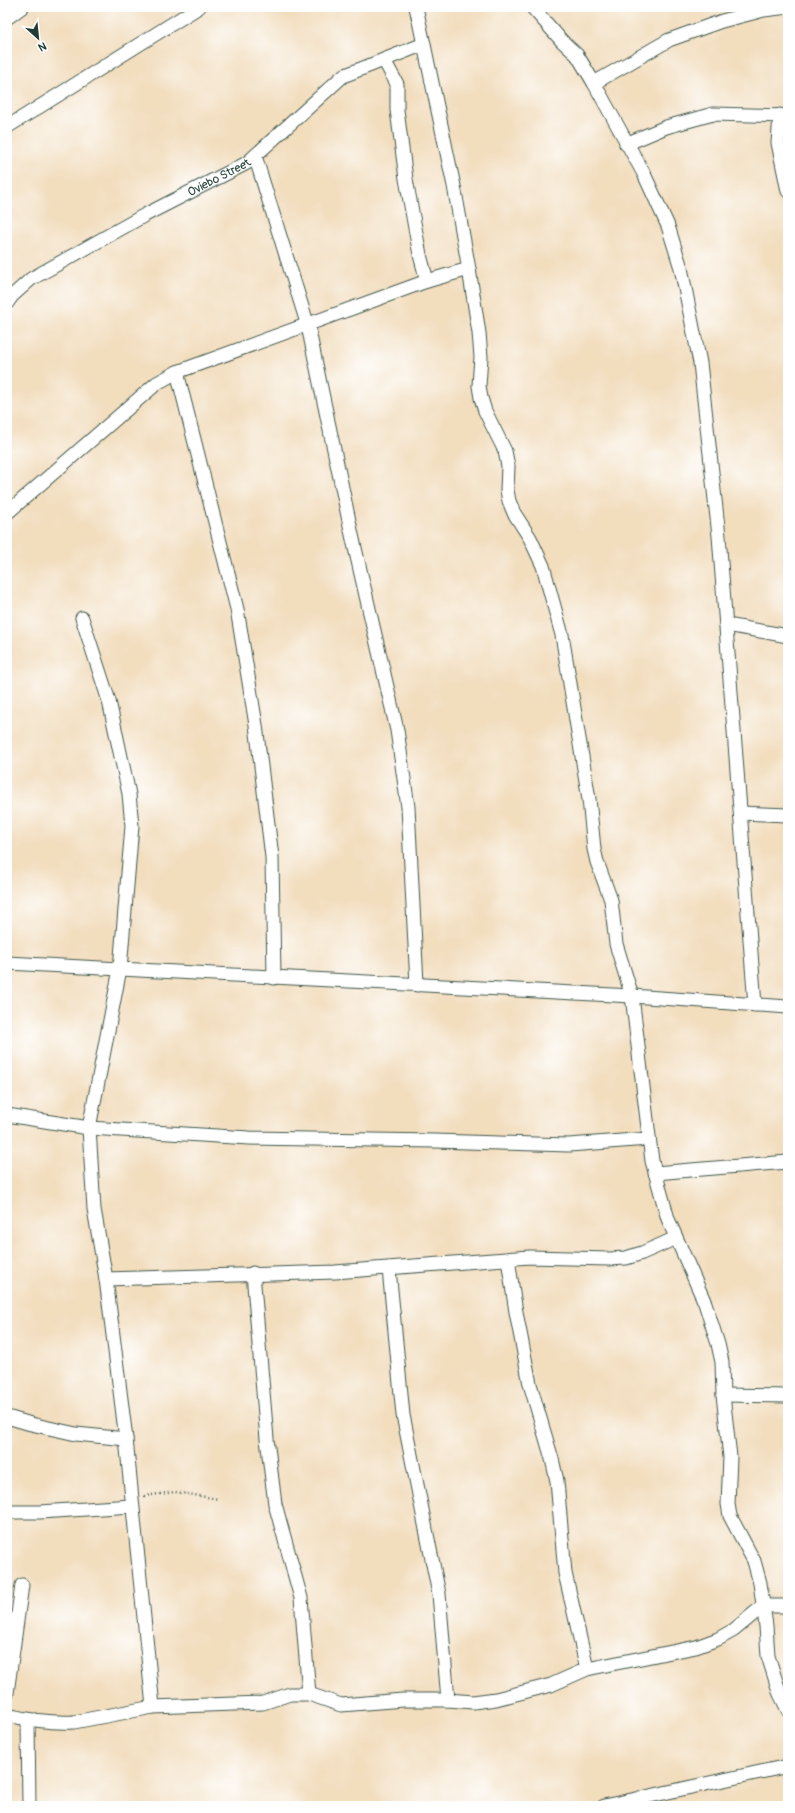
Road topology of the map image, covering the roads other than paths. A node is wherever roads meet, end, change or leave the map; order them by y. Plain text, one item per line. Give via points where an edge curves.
1 (22, 7) edge
2 (199, 7) edge
3 (416, 7) edge
4 (532, 7) edge
5 (788, 7) edge
6 (7, 18) edge
7 (424, 44) junction
8 (384, 60) junction
9 (594, 83) junction
10 (784, 115) edge
11 (7, 127) edge
12 (626, 144) junction
13 (255, 156) junction
14 (788, 191) edge
15 (469, 270) junction
16 (427, 281) junction
17 (7, 303) edge
18 (308, 326) junction
19 (177, 372) junction
20 (7, 513) edge
21 (82, 618) dead end
22 (727, 625) junction
23 (788, 636) edge
24 (741, 813) junction
25 (788, 815) edge
26 (7, 963) edge
27 (120, 969) junction
28 (274, 978) junction
29 (417, 985) junction
30 (632, 996) junction
31 (755, 1005) junction
32 (788, 1007) edge
33 (7, 1115) edge
34 (89, 1128) junction
35 (648, 1139) junction
36 (788, 1162) edge
37 (655, 1173) junction
38 (676, 1238) junction
39 (508, 1259) junction
40 (388, 1268) junction
41 (253, 1273) junction
42 (106, 1279) junction
43 (723, 1395) junction
44 (788, 1396) edge
45 (7, 1417) edge
46 (126, 1439) junction
47 (132, 1501) junction
48 (7, 1512) edge
49 (22, 1585) dead end
50 (763, 1606) junction
51 (788, 1606) edge
52 (587, 1669) junction
53 (7, 1693) edge
54 (309, 1694) junction
55 (448, 1700) junction
56 (153, 1707) junction
57 (788, 1710) edge
58 (7, 1715) edge
59 (28, 1720) junction
60 (788, 1766) edge
61 (29, 1806) edge
62 (604, 1806) edge

1 - 6 street
2 - 11 street
3 - 7 street
4 - 9 street via 577,55
5 - 9 street via 764,10 722,21 669,40
7 - 8 street, Oviebo Street
7 - 15 street
8 - 13 street, Oviebo Street via 343,76
8 - 16 street via 397,84 397,110 406,179
9 - 12 street
10 - 12 street via 713,114 666,127
10 - 14 street via 778,143
12 - 22 street via 644,174 668,226 681,268 700,363
13 - 17 street, Oviebo Street via 247,163 145,215 31,279
13 - 18 street
15 - 16 street
15 - 30 street via 479,333 481,398 505,451 509,500 543,566 562,635 590,805 594,849 612,900 616,944
16 - 18 street
18 - 19 street
18 - 29 street via 397,730 408,807
19 - 20 street via 157,383
19 - 28 street via 237,609 256,725 272,857
21 - 27 street via 109,701 129,794 132,826
22 - 23 street
22 - 24 street
24 - 25 street
24 - 31 street
26 - 27 street
27 - 28 street
27 - 34 street
28 - 29 street
29 - 30 street
30 - 31 street
30 - 35 street
31 - 32 street
33 - 34 street
34 - 35 street via 249,1138 434,1140 569,1145
34 - 42 street via 94,1209
35 - 37 street
36 - 37 street
37 - 38 street
38 - 39 street via 626,1258
38 - 43 street via 705,1303 718,1344 722,1362
39 - 40 street
39 - 52 street via 530,1384 557,1481 565,1573
40 - 41 street via 335,1272
40 - 55 street via 403,1415 439,1594
41 - 42 street
41 - 54 street via 275,1504 301,1598
42 - 46 street
43 - 44 street
43 - 50 street via 730,1457 730,1516 754,1561
45 - 46 street via 76,1434
46 - 47 street
47 - 48 street via 40,1512
47 - 56 street
49 - 53 street
50 - 51 street
50 - 52 street via 734,1630 696,1647
50 - 57 street via 768,1656
52 - 55 street via 552,1685 518,1695 473,1702
54 - 55 street via 341,1705 402,1700
54 - 56 street via 290,1694 263,1703
56 - 59 street via 74,1722
58 - 59 street
59 - 61 street
60 - 62 street

